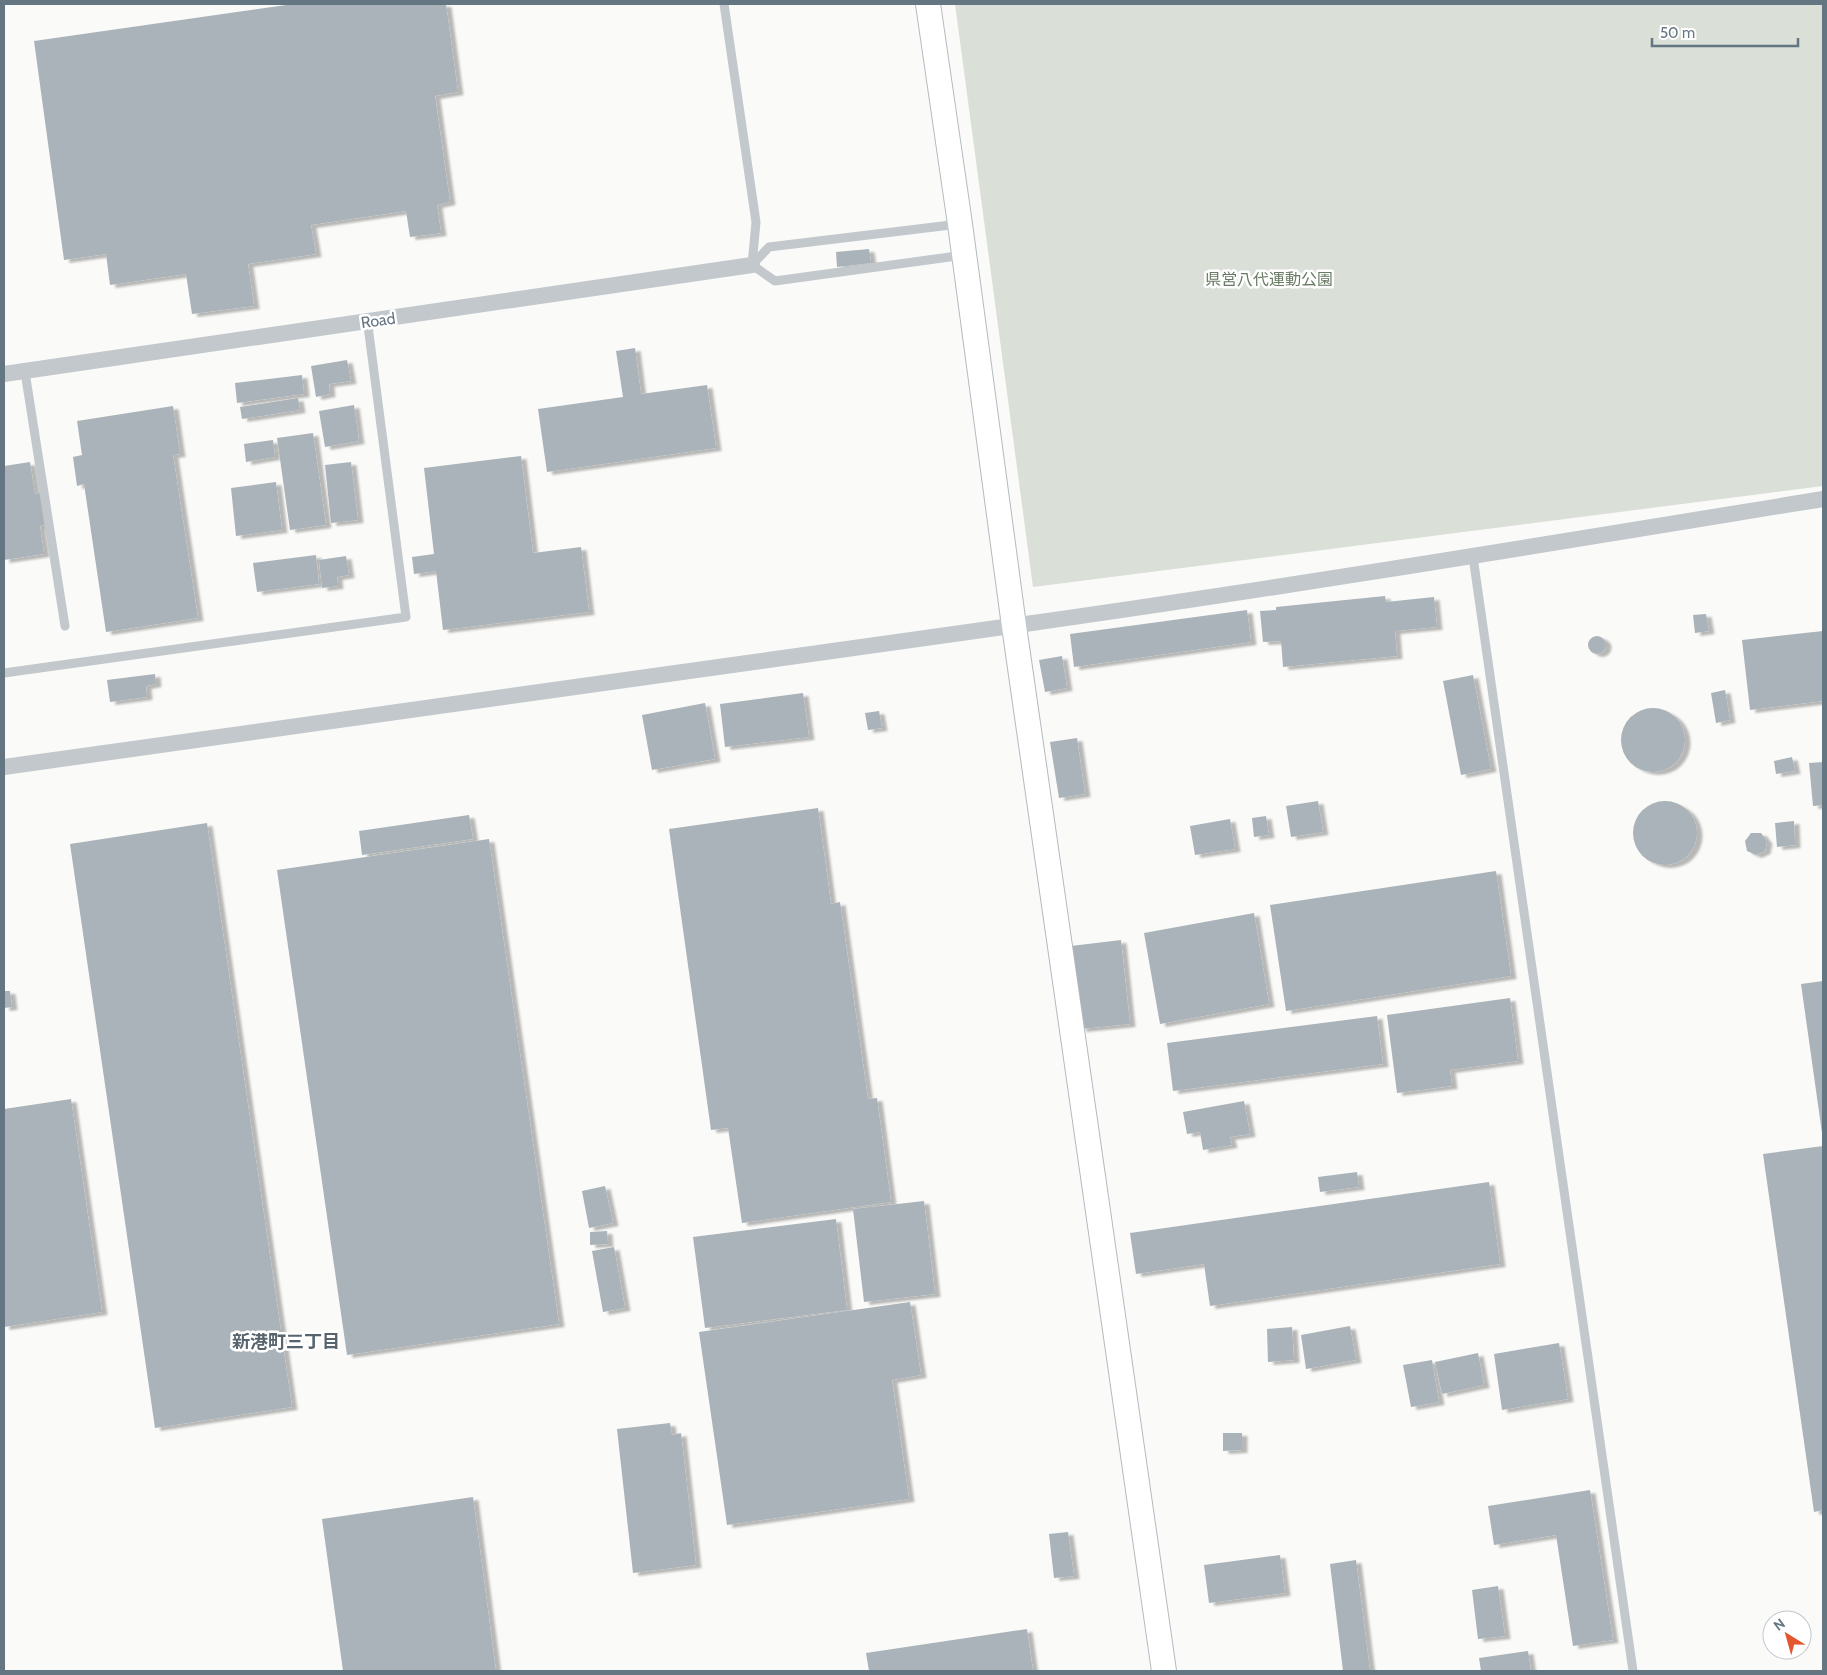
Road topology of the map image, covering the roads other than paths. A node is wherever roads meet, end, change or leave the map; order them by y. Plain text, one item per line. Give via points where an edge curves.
1 (724, 4) edge
2 (928, 4) edge
3 (960, 224) junction
4 (964, 255) junction
5 (752, 265) junction
6 (368, 326) junction
7 (25, 372) junction
8 (4, 375) edge
9 (1823, 499) edge
10 (1473, 556) junction
11 (65, 626) dead end
12 (1014, 626) junction
13 (4, 674) edge
14 (4, 767) edge
15 (1164, 1671) edge
16 (1633, 1671) edge

1 - 5 lane via 756,222
2 - 3 street
3 - 4 street
3 - 5 lane via 769,247
4 - 5 lane via 775,281
4 - 12 street
5 - 6 lane
5 - 8 street, Road
6 - 7 lane
6 - 13 lane via 406,617
7 - 8 lane
7 - 11 lane
9 - 10 street
10 - 12 street
10 - 16 lane
12 - 14 street via 420,706
12 - 15 street

